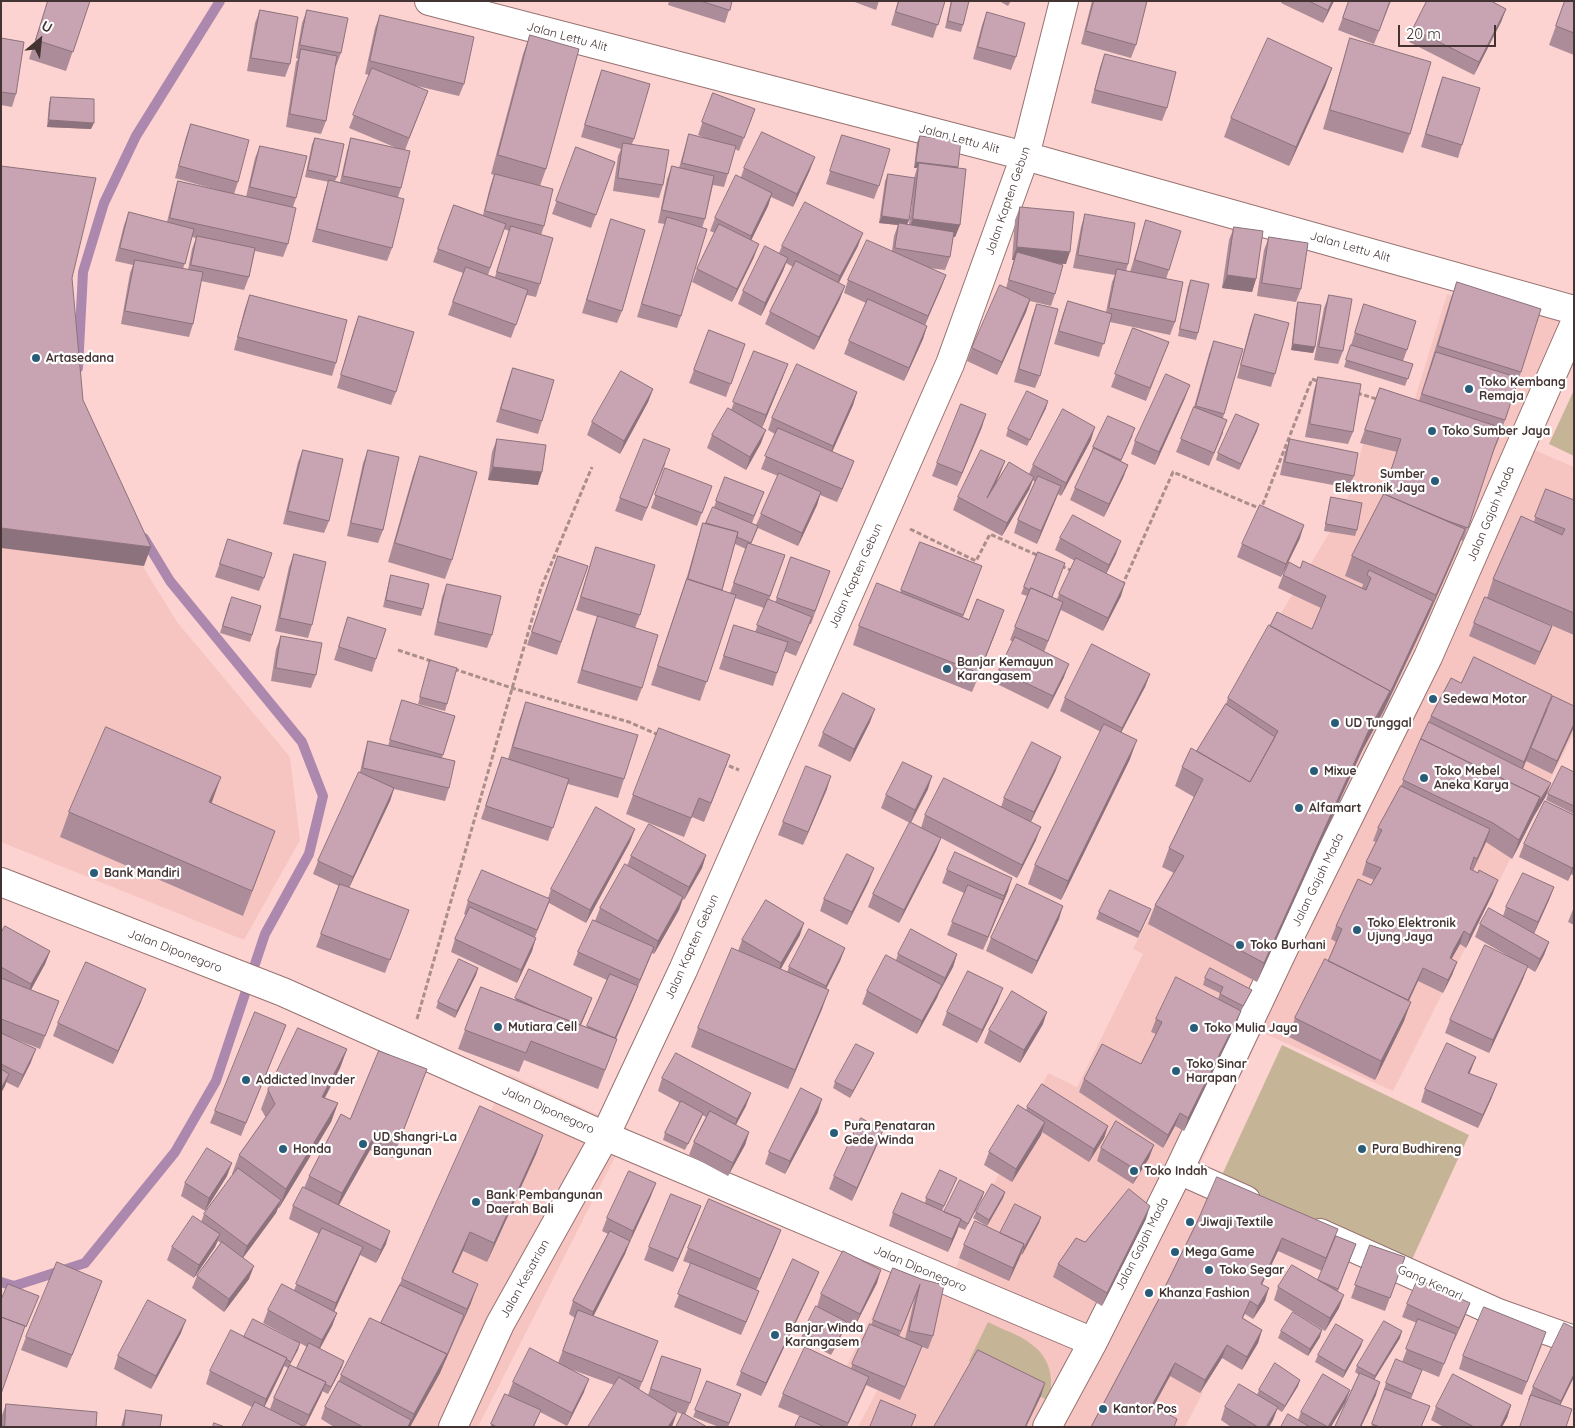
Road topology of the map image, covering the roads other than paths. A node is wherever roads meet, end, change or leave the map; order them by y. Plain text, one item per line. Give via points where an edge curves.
1 (429, 1) edge
2 (1064, 1) edge
3 (1025, 156) junction
4 (1574, 310) edge
5 (1574, 325) edge
6 (1, 882) edge
7 (605, 1136) junction
8 (1179, 1170) junction
9 (1270, 1211) edge
10 (1298, 1223) edge
11 (1574, 1340) edge
12 (1093, 1342) junction
13 (453, 1427) edge
14 (1047, 1427) edge

1 - 3 street, Jalan Lettu Alit
2 - 3 street, Jalan Kapten Gebun
3 - 4 street, Jalan Lettu Alit
3 - 7 street, Jalan Kapten Gebun via 950,364 683,970
5 - 8 street, Jalan Gajah Mada via 1428,657
6 - 7 street, Jalan Diponegoro via 283,992
7 - 12 street, Jalan Diponegoro
7 - 13 street, Jalan Kesatrian via 500,1324
8 - 9 street
8 - 12 street, Jalan Gajah Mada
10 - 11 street, Gang Kenari via 1498,1313
12 - 14 street, Jalan Gajah Mada

